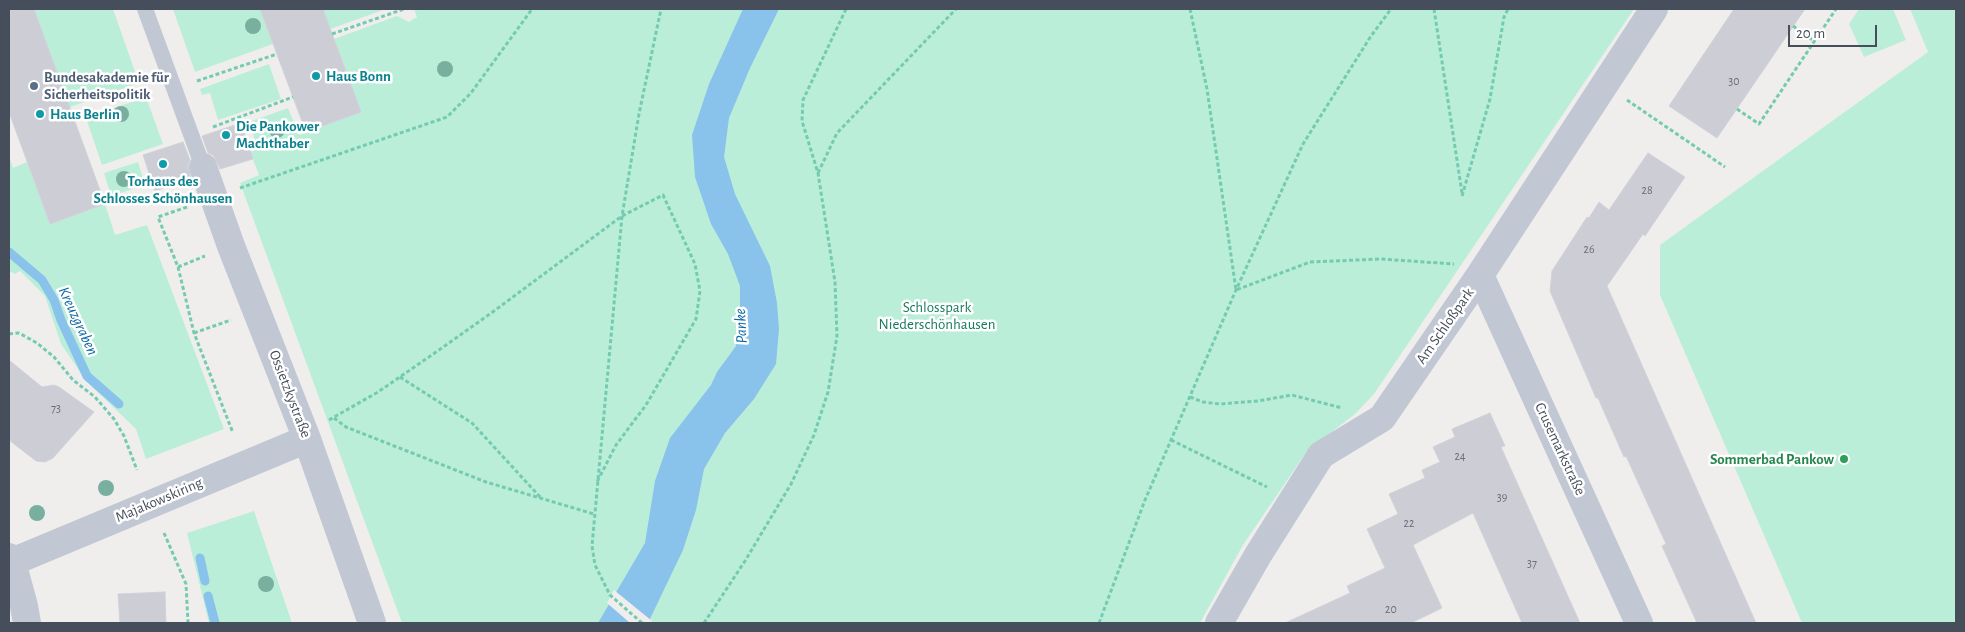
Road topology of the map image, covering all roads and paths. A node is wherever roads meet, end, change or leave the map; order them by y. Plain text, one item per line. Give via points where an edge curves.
1 (145, 9) edge
2 (404, 9) edge
3 (532, 9) edge
4 (661, 9) edge
5 (846, 9) edge
6 (956, 9) edge
7 (1190, 9) edge
8 (1391, 9) edge
9 (1434, 9) edge
10 (1508, 9) edge
11 (1654, 9) edge
12 (1836, 9) edge
13 (1793, 26) dead end
14 (332, 34) dead end
15 (1814, 41) junction
16 (277, 54) dead end
17 (175, 88) junction
18 (293, 98) dead end
19 (1626, 100) dead end
20 (1737, 109) dead end
21 (192, 135) junction
22 (203, 167) joint
23 (1725, 167) dead end
24 (818, 173) junction
25 (213, 197) junction
26 (622, 216) junction
27 (1468, 270) junction
28 (1236, 290) junction
29 (257, 310) junction
30 (194, 333) junction
31 (9, 334) edge
32 (400, 377) junction
33 (1190, 397) junction
34 (1382, 418) junction
35 (233, 433) dead end
36 (307, 439) junction
37 (1171, 440) junction
38 (137, 470) dead end
39 (597, 482) junction
40 (541, 498) junction
41 (1292, 500) junction
42 (594, 514) junction
43 (164, 533) dead end
44 (10, 560) edge
45 (27, 623) edge
46 (188, 623) edge
47 (372, 623) edge
48 (642, 623) edge
49 (704, 623) edge
50 (1099, 623) edge
51 (1219, 623) edge
52 (1639, 623) edge

1 - 17 lane
2 - 14 path
3 - 25 path via 471,93 447,117
4 - 26 path
5 - 24 path via 804,100 802,121
6 - 24 path via 837,133
7 - 28 path via 1206,89
8 - 28 path via 1370,36 1303,144
9 - 10 path via 1462,196 1490,99
11 - 27 street, Am Schloßpark
12 - 15 path
13 - 15 path
15 - 20 path via 1759,124
16 - 17 path
17 - 21 lane
18 - 21 path
19 - 23 path
21 - 22 lane
22 - 25 street, Ossietzkystraße
24 - 49 path via 835,282 837,336 828,392 814,435 791,484
25 - 29 street, Ossietzkystraße
25 - 30 path via 158,217 178,267
26 - 32 path
26 - 39 path
26 - 39 path via 663,195 695,264 700,291 696,320 646,405 616,445
27 - 28 path via 1381,259 1310,262
27 - 34 street, Am Schloßpark
27 - 52 street, Crusemarkstraße
28 - 33 path
29 - 30 path
29 - 36 street, Ossietzkystraße
30 - 35 path
31 - 38 path via 20,333 37,343 54,357 72,380 95,397 124,436
32 - 40 path via 472,423
32 - 40 path via 334,418 346,427 381,442 486,482
33 - 34 path via 1220,404 1292,395
33 - 37 path
34 - 41 street, Am Schloßpark via 1321,455
36 - 44 street, Majakowskiring
36 - 47 street, Ossietzkystraße
37 - 41 path
37 - 50 path
39 - 42 path
40 - 42 path
41 - 51 street, Am Schloßpark
42 - 48 path via 592,546 595,565 610,595
43 - 46 path via 186,584
44 - 45 street, Majakowskiring

